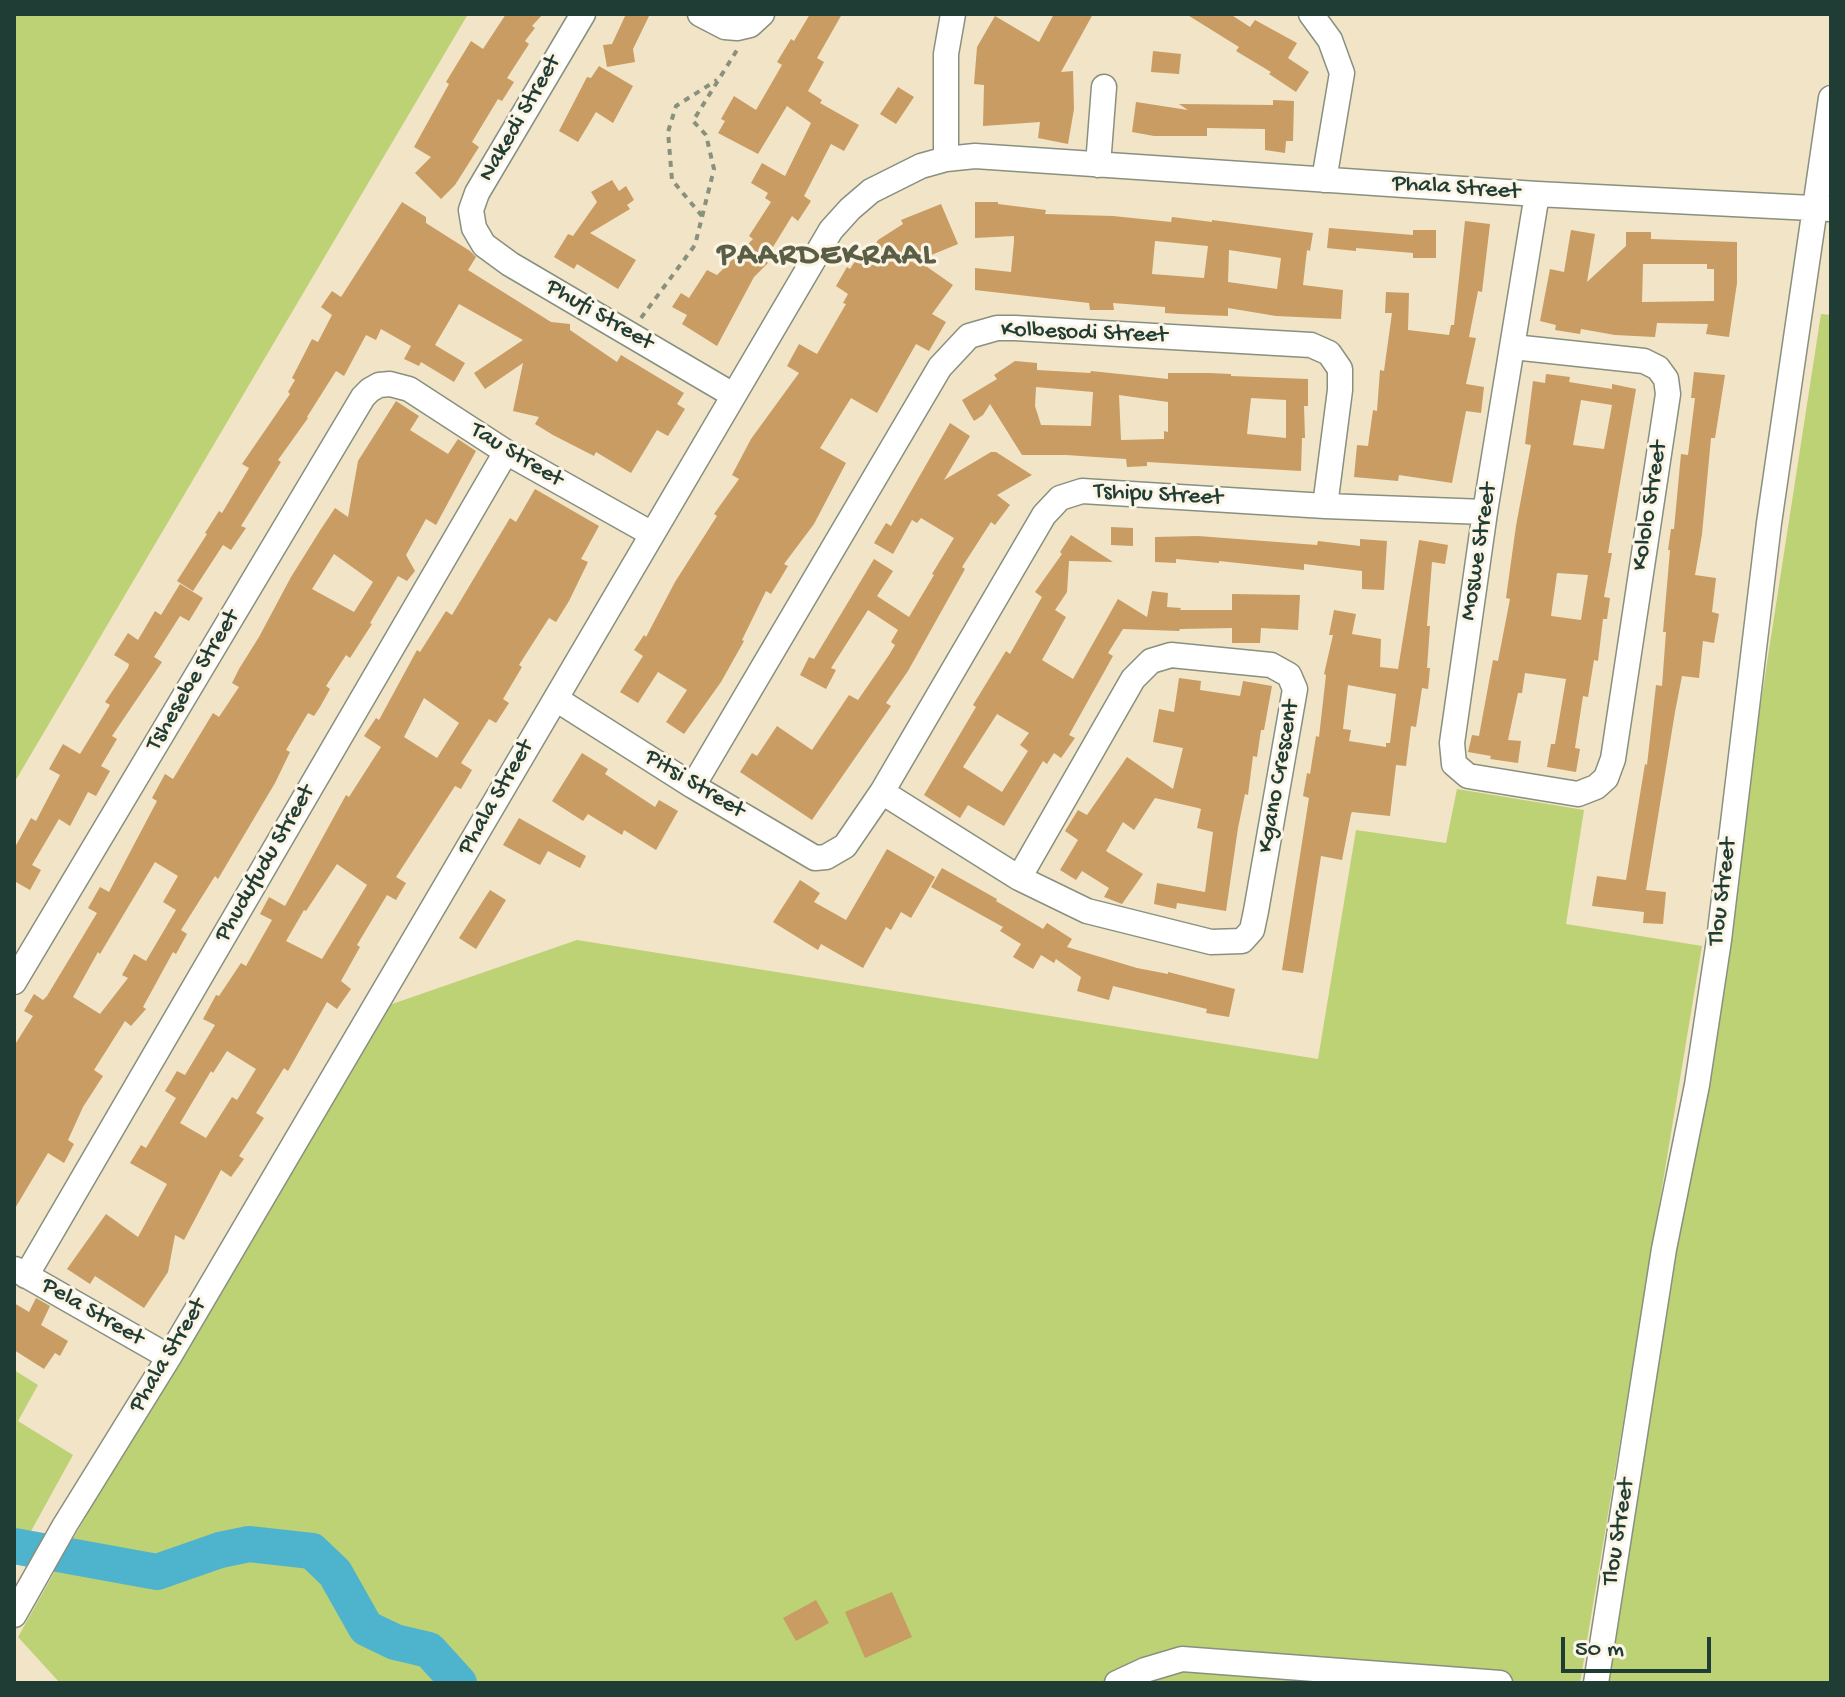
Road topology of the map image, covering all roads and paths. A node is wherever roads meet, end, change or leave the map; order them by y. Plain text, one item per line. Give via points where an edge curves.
1 (583, 14) edge
2 (700, 14) edge
3 (953, 14) edge
4 (1311, 14) edge
5 (756, 19) edge
6 (719, 79) junction
7 (1104, 87) dead end
8 (1831, 98) edge
9 (946, 159) junction
10 (1098, 165) junction
11 (1324, 180) junction
12 (1537, 194) junction
13 (1823, 209) edge
14 (702, 216) junction
15 (474, 228) joint
16 (630, 333) junction
17 (1513, 347) junction
18 (379, 385) joint
19 (733, 395) junction
20 (506, 452) junction
21 (1325, 506) junction
22 (1485, 512) junction
23 (652, 534) junction
24 (556, 699) junction
25 (693, 786) junction
26 (1596, 787) joint
27 (882, 792) junction
28 (837, 853) joint
29 (1019, 878) junction
30 (14, 982) edge
31 (20, 1272) edge
32 (169, 1357) junction
33 (19, 1606) edge
34 (1117, 1683) edge
35 (1500, 1683) edge
36 (1596, 1683) edge

1 - 15 street, Nakedi Street via 477,193 471,210
2 - 5 street via 725,27
3 - 9 street via 946,54
4 - 11 street via 1330,40 1342,73
5 - 6 path
6 - 14 path via 693,121 706,135 714,169
6 - 14 path via 676,106 668,132 672,180
7 - 10 street
8 - 13 street, Tlou Street
9 - 10 street, Phala Street via 998,157
9 - 19 street, Phala Street via 871,191 831,230
10 - 11 street, Phala Street
11 - 12 street, Phala Street
12 - 13 street, Phala Street
12 - 17 street, Moswe Street
13 - 36 street, Tlou Street via 1769,523 1697,1085 1664,1249
14 - 16 path via 695,245
15 - 16 street, Phufi Street via 484,245 510,264
16 - 19 street, Phufi Street
17 - 22 street, Moswe Street
17 - 26 street, Kololo Street via 1644,361 1666,379 1668,394 1613,759
18 - 20 street, Tau Street via 409,389
18 - 30 street, Tshesebe Street via 363,397
19 - 23 street, Phala Street
20 - 23 street, Tau Street
20 - 31 street, Phudufudu Street
21 - 22 street, Tshipu Street
21 - 25 street, Kolbesodi Street via 1340,390 1340,369 1329,353 1311,345 1015,328 969,336 940,367
21 - 27 street, Tshipu Street via 1082,491 1060,498 1044,515
22 - 26 street, Moswe Street via 1452,743 1454,764 1468,776 1490,781 1578,794
23 - 24 street, Phala Street
24 - 25 street, Pitsi Street
24 - 32 street, Phala Street
25 - 28 street, Pitsi Street via 815,858
27 - 28 street, Tshipu Street
27 - 29 street, Kgano Crescent
29 - 29 street, Kgano Crescent via 1087,911 1211,942 1248,937 1295,689 1289,675 1271,665 1171,655 1151,661 1133,679
31 - 32 street, Pela Street
32 - 33 street, Phala Street
34 - 35 street via 1182,1659

